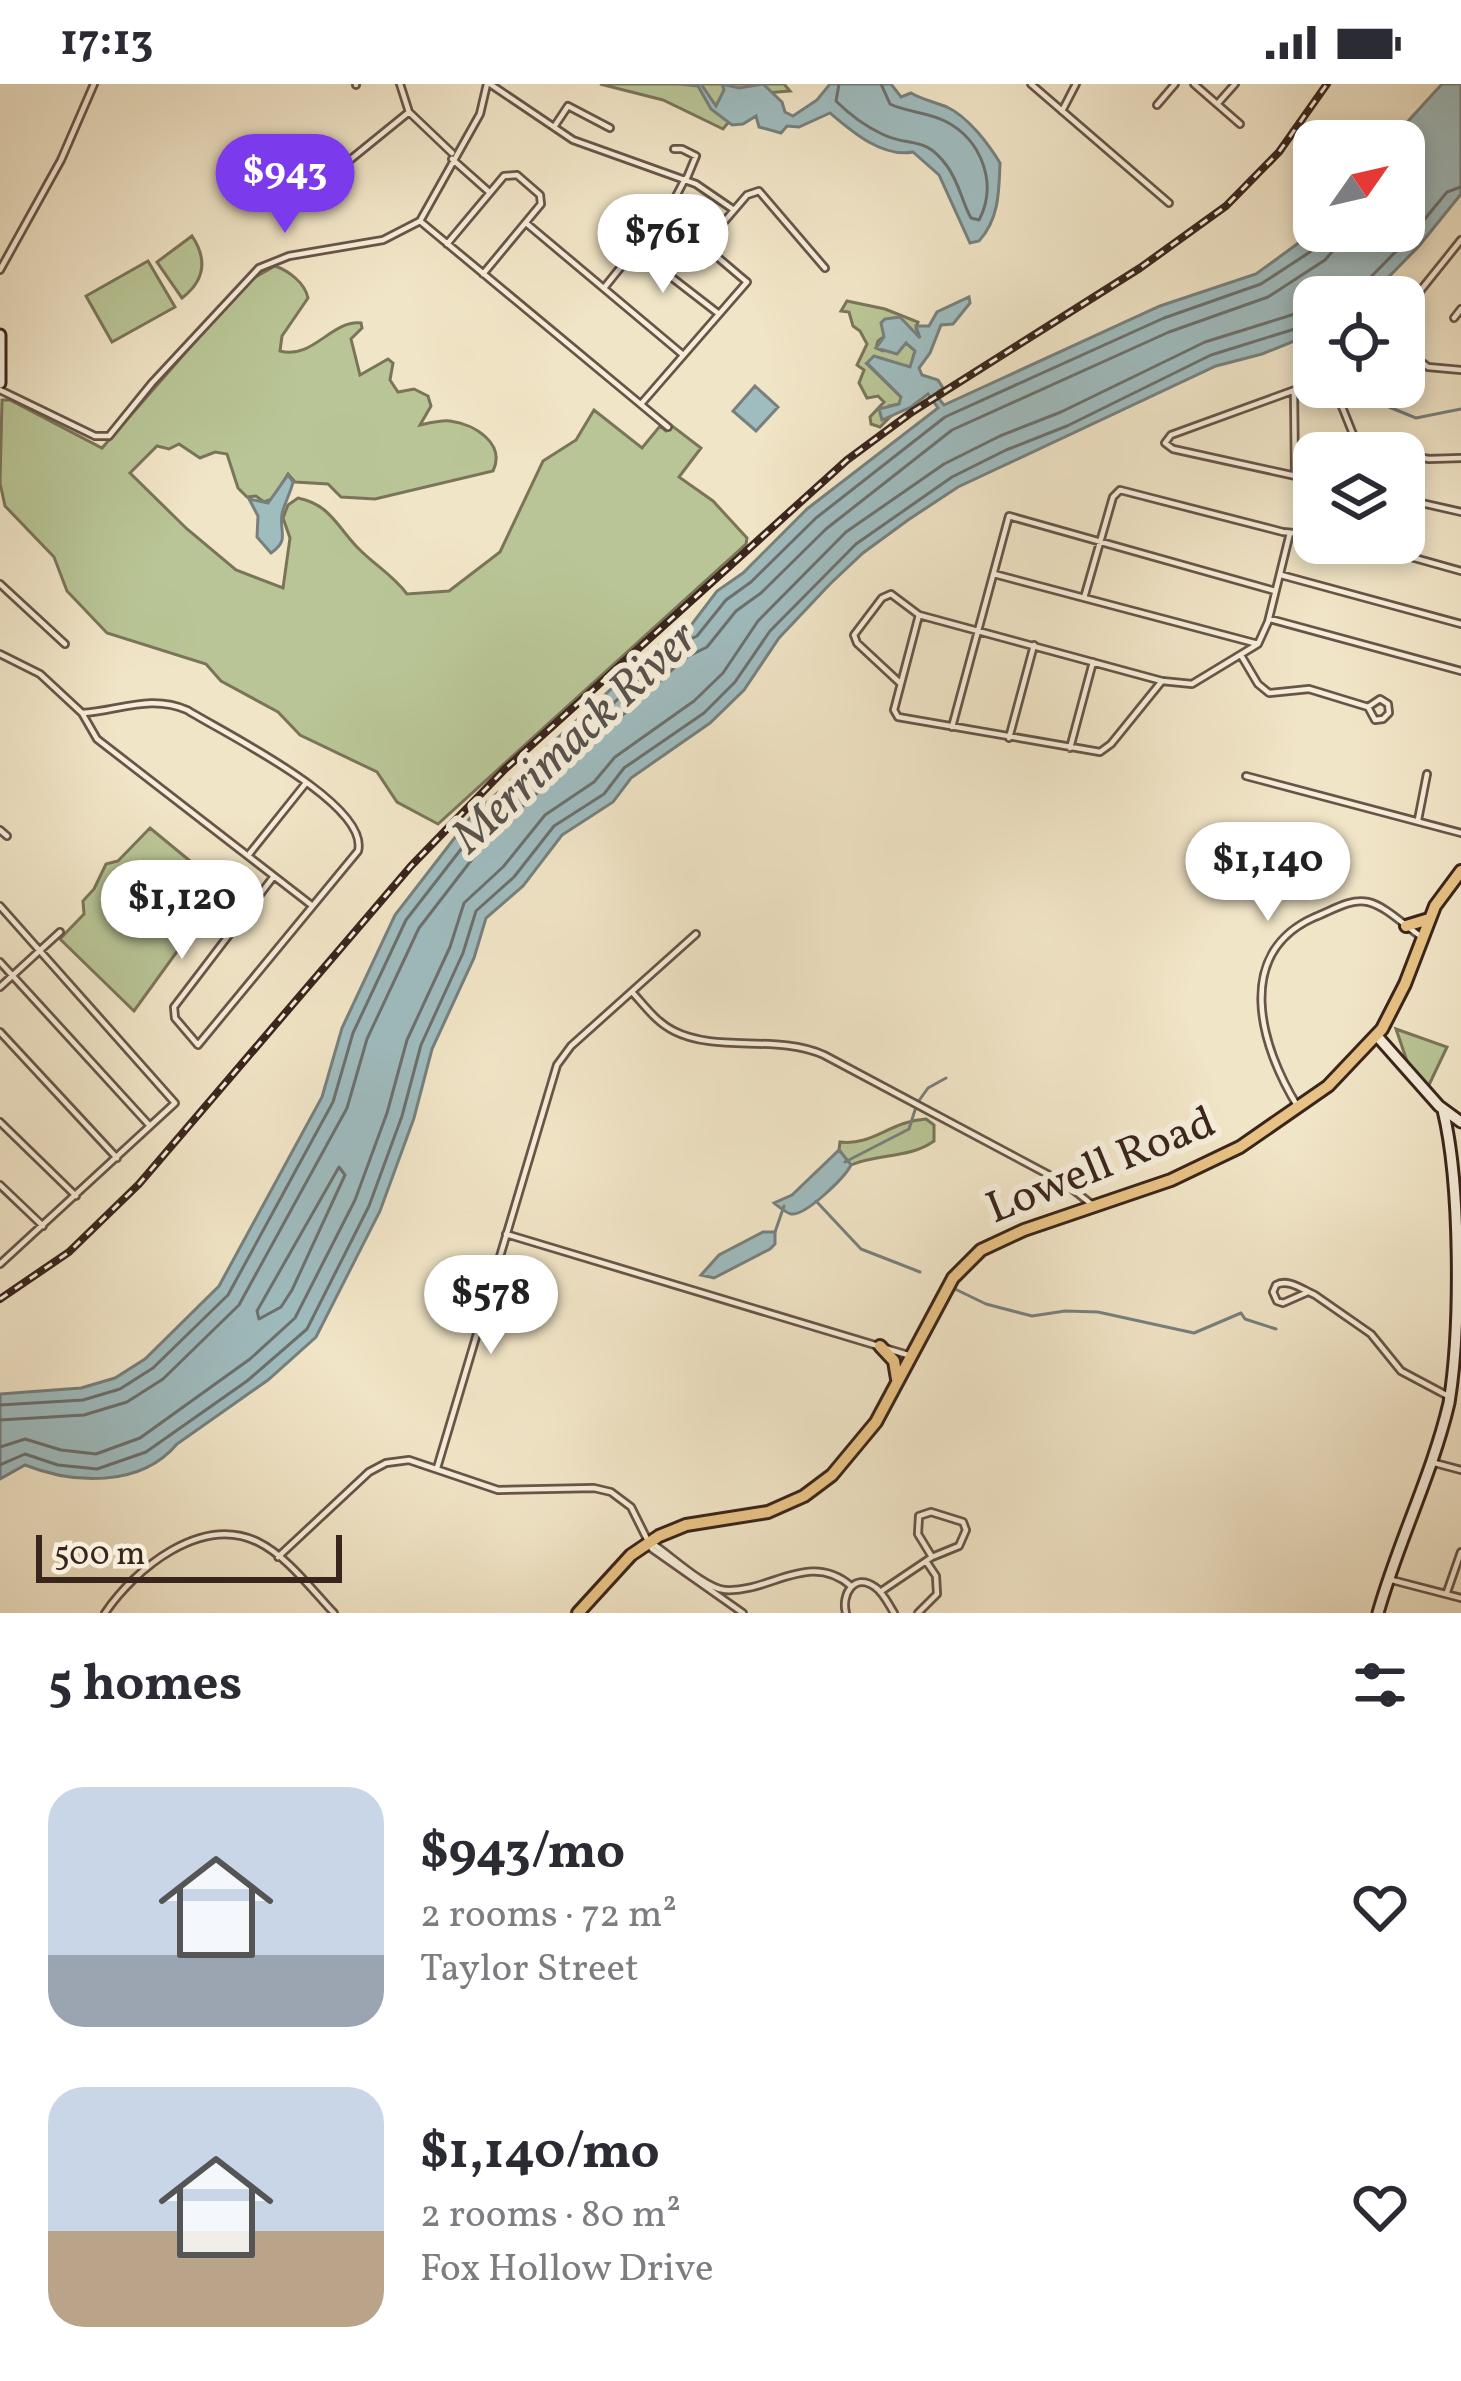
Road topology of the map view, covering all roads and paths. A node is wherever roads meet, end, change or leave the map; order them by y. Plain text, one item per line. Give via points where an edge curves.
1 (94, 84) edge
2 (400, 84) edge
3 (489, 84) edge
4 (1031, 84) edge
5 (1076, 84) edge
6 (1174, 84) edge
7 (1194, 84) edge
8 (1234, 84) edge
9 (1217, 104) junction
10 (1157, 105) dead end
11 (1062, 111) junction
12 (409, 112) junction
13 (1240, 124) dead end
14 (554, 127) junction
15 (610, 128) dead end
16 (674, 149) dead end
17 (453, 157) junction
18 (685, 180) junction
19 (324, 182) dead end
20 (490, 193) junction
21 (1169, 203) dead end
22 (734, 210) junction
23 (617, 211) dead end
24 (661, 218) junction
25 (420, 221) junction
26 (526, 223) junction
27 (1461, 240) edge
28 (641, 243) junction
29 (447, 244) junction
30 (704, 246) junction
31 (825, 268) dead end
32 (0, 270) edge
33 (483, 274) junction
34 (1425, 285) edge
35 (604, 289) junction
36 (1461, 309) edge
37 (719, 314) junction
38 (1454, 318) dead end
39 (0, 335) edge
40 (683, 355) junction
41 (1425, 366) edge
42 (1461, 370) edge
43 (0, 386) edge
44 (1293, 391) edge
45 (640, 404) junction
46 (668, 427) dead end
47 (1425, 458) edge
48 (1461, 458) edge
49 (1293, 476) edge
50 (1425, 504) edge
51 (1461, 512) edge
52 (1290, 533) junction
53 (1293, 533) edge
54 (1100, 542) junction
55 (1425, 561) edge
56 (1461, 571) edge
57 (994, 574) junction
58 (1280, 575) junction
59 (0, 584) edge
60 (1275, 591) junction
61 (1084, 598) junction
62 (919, 615) junction
63 (1268, 619) junction
64 (1461, 624) edge
65 (978, 631) junction
66 (65, 644) dead end
67 (1258, 644) junction
68 (1034, 646) junction
69 (0, 654) edge
70 (1242, 656) junction
71 (1094, 662) junction
72 (1461, 671) edge
73 (1162, 681) junction
74 (900, 683) junction
75 (1368, 707) dead end
76 (82, 713) junction
77 (952, 727) junction
78 (1009, 738) junction
79 (1070, 748) junction
80 (1427, 775) dead end
81 (1246, 776) dead end
82 (306, 783) junction
83 (1418, 820) junction
84 (0, 830) edge
85 (1461, 832) edge
86 (7, 836) dead end
87 (249, 854) junction
88 (1461, 871) edge
89 (274, 876) junction
90 (311, 905) junction
91 (0, 906) edge
92 (1429, 919) junction
93 (1406, 926) junction
94 (60, 932) dead end
95 (696, 934) dead end
96 (1422, 938) junction
97 (40, 950) junction
98 (0, 962) edge
99 (13, 976) junction
100 (0, 987) edge
101 (632, 992) junction
102 (0, 1031) edge
103 (1377, 1036) junction
104 (1300, 1106) junction
105 (1443, 1110) junction
106 (0, 1122) edge
107 (1461, 1122) edge
108 (151, 1127) junction
109 (117, 1158) junction
110 (0, 1184) edge
111 (76, 1196) junction
112 (1080, 1204) junction
113 (43, 1226) junction
114 (506, 1234) junction
115 (0, 1247) edge
116 (10, 1256) junction
117 (0, 1264) edge
118 (1460, 1282) edge
119 (1308, 1292) junction
120 (880, 1346) junction
121 (1460, 1351) edge
122 (911, 1357) junction
123 (896, 1386) junction
124 (1450, 1397) junction
125 (1430, 1462) junction
126 (436, 1468) junction
127 (1461, 1470) edge
128 (648, 1542) junction
129 (1461, 1552) edge
130 (278, 1556) junction
131 (929, 1559) junction
132 (1388, 1579) junction
133 (851, 1586) junction
134 (726, 1590) junction
135 (880, 1592) junction
136 (1446, 1594) junction
137 (721, 1597) junction
138 (1461, 1598) edge
139 (105, 1613) edge
140 (334, 1613) edge
141 (578, 1613) edge
142 (742, 1613) edge
143 (846, 1613) edge
144 (894, 1613) edge
145 (918, 1613) edge
146 (1378, 1613) edge

1 - 32 street
2 - 12 street
3 - 14 street
3 - 17 street
4 - 11 street
5 - 11 street
6 - 10 street
7 - 9 street
8 - 9 street
9 - 13 street
11 - 21 street
12 - 17 street
12 - 19 street
14 - 15 street via 568,106
14 - 18 street
16 - 18 street via 696,156
17 - 20 street
17 - 25 street
18 - 22 street
18 - 24 street
20 - 26 street via 512,173 542,200
20 - 29 street
22 - 30 street
22 - 31 street via 755,190 763,193
23 - 24 street
24 - 28 street
24 - 30 street
25 - 29 street
25 - 43 street via 383,240 259,268 105,438
26 - 33 street
26 - 35 street
27 - 34 street
28 - 35 street
28 - 37 street via 657,266
29 - 33 street
30 - 37 street via 747,282
33 - 45 street
35 - 40 street
36 - 38 street
37 - 40 street
39 - 43 street
40 - 45 street
41 - 42 street
44 - 49 street via 1166,443
45 - 46 street
47 - 48 street
50 - 51 street
52 - 53 street
52 - 54 street via 1120,490
52 - 58 street
54 - 57 street via 1010,516
54 - 60 street
54 - 61 street
55 - 56 street
57 - 61 street
57 - 65 street
58 - 60 street
58 - 64 street
59 - 66 street
60 - 63 street
61 - 67 street
62 - 65 street
62 - 74 street
62 - 74 street via 886,595 855,630 857,643
63 - 67 street
63 - 72 street
65 - 68 street
65 - 77 street
67 - 70 street
68 - 71 street
68 - 78 street
69 - 76 street via 40,674
70 - 73 street via 1192,684
70 - 75 street via 1269,693 1312,690
71 - 73 street
71 - 79 street
73 - 79 street via 1104,750
74 - 77 street via 895,714
76 - 82 street via 178,706
76 - 87 street via 97,739
77 - 78 street
78 - 79 street
80 - 83 street
81 - 83 street
82 - 87 street
82 - 90 street via 338,804 358,836 358,851
83 - 85 street
84 - 86 street
87 - 89 street
88 - 92 main road, Lowell Road
89 - 90 street
89 - 90 street via 174,1007 198,1046
91 - 97 street
92 - 93 main road
92 - 96 main road, Lowell Road
93 - 96 street
93 - 104 street via 1358,901 1305,922 1272,949 1261,998 1274,1059
94 - 97 street
95 - 101 street
96 - 103 main road, Lowell Road
97 - 99 street
97 - 108 street via 175,1102
98 - 99 street
99 - 100 street
99 - 108 street
101 - 112 street via 683,1035 813,1050 1066,1184
101 - 114 street via 559,1061
102 - 109 street
103 - 104 main road, Lowell Road
103 - 105 street
104 - 112 main road, Lowell Road via 1234,1150 1154,1188
105 - 107 street
105 - 118 street
106 - 111 street
108 - 109 street
109 - 111 street
110 - 113 street
111 - 113 street
112 - 122 main road, Lowell Road via 973,1257 946,1288
113 - 116 street
114 - 120 street
114 - 126 street
115 - 116 street
116 - 117 street
118 - 121 street
119 - 119 street via 1283,1303 1273,1292 1282,1282
119 - 124 street via 1371,1334 1393,1365
120 - 122 street
120 - 123 main road via 894,1361
121 - 124 street
122 - 123 main road, Lowell Road
123 - 128 main road, Lowell Road via 854,1453 804,1496
124 - 125 street
125 - 127 street
125 - 132 street
126 - 128 street via 499,1490 611,1492 631,1507
126 - 130 street via 404,1460 377,1467
128 - 134 street
128 - 137 street
128 - 141 main road, Lowell Road
129 - 136 street
130 - 139 street via 249,1538 203,1537 153,1564
130 - 140 street
131 - 131 street via 958,1546 964,1522 919,1516
131 - 135 street
131 - 145 street via 937,1594
132 - 136 street
132 - 146 street
133 - 134 street via 810,1570
133 - 135 street
133 - 143 street
134 - 137 street
135 - 144 street
136 - 138 street
137 - 142 street

